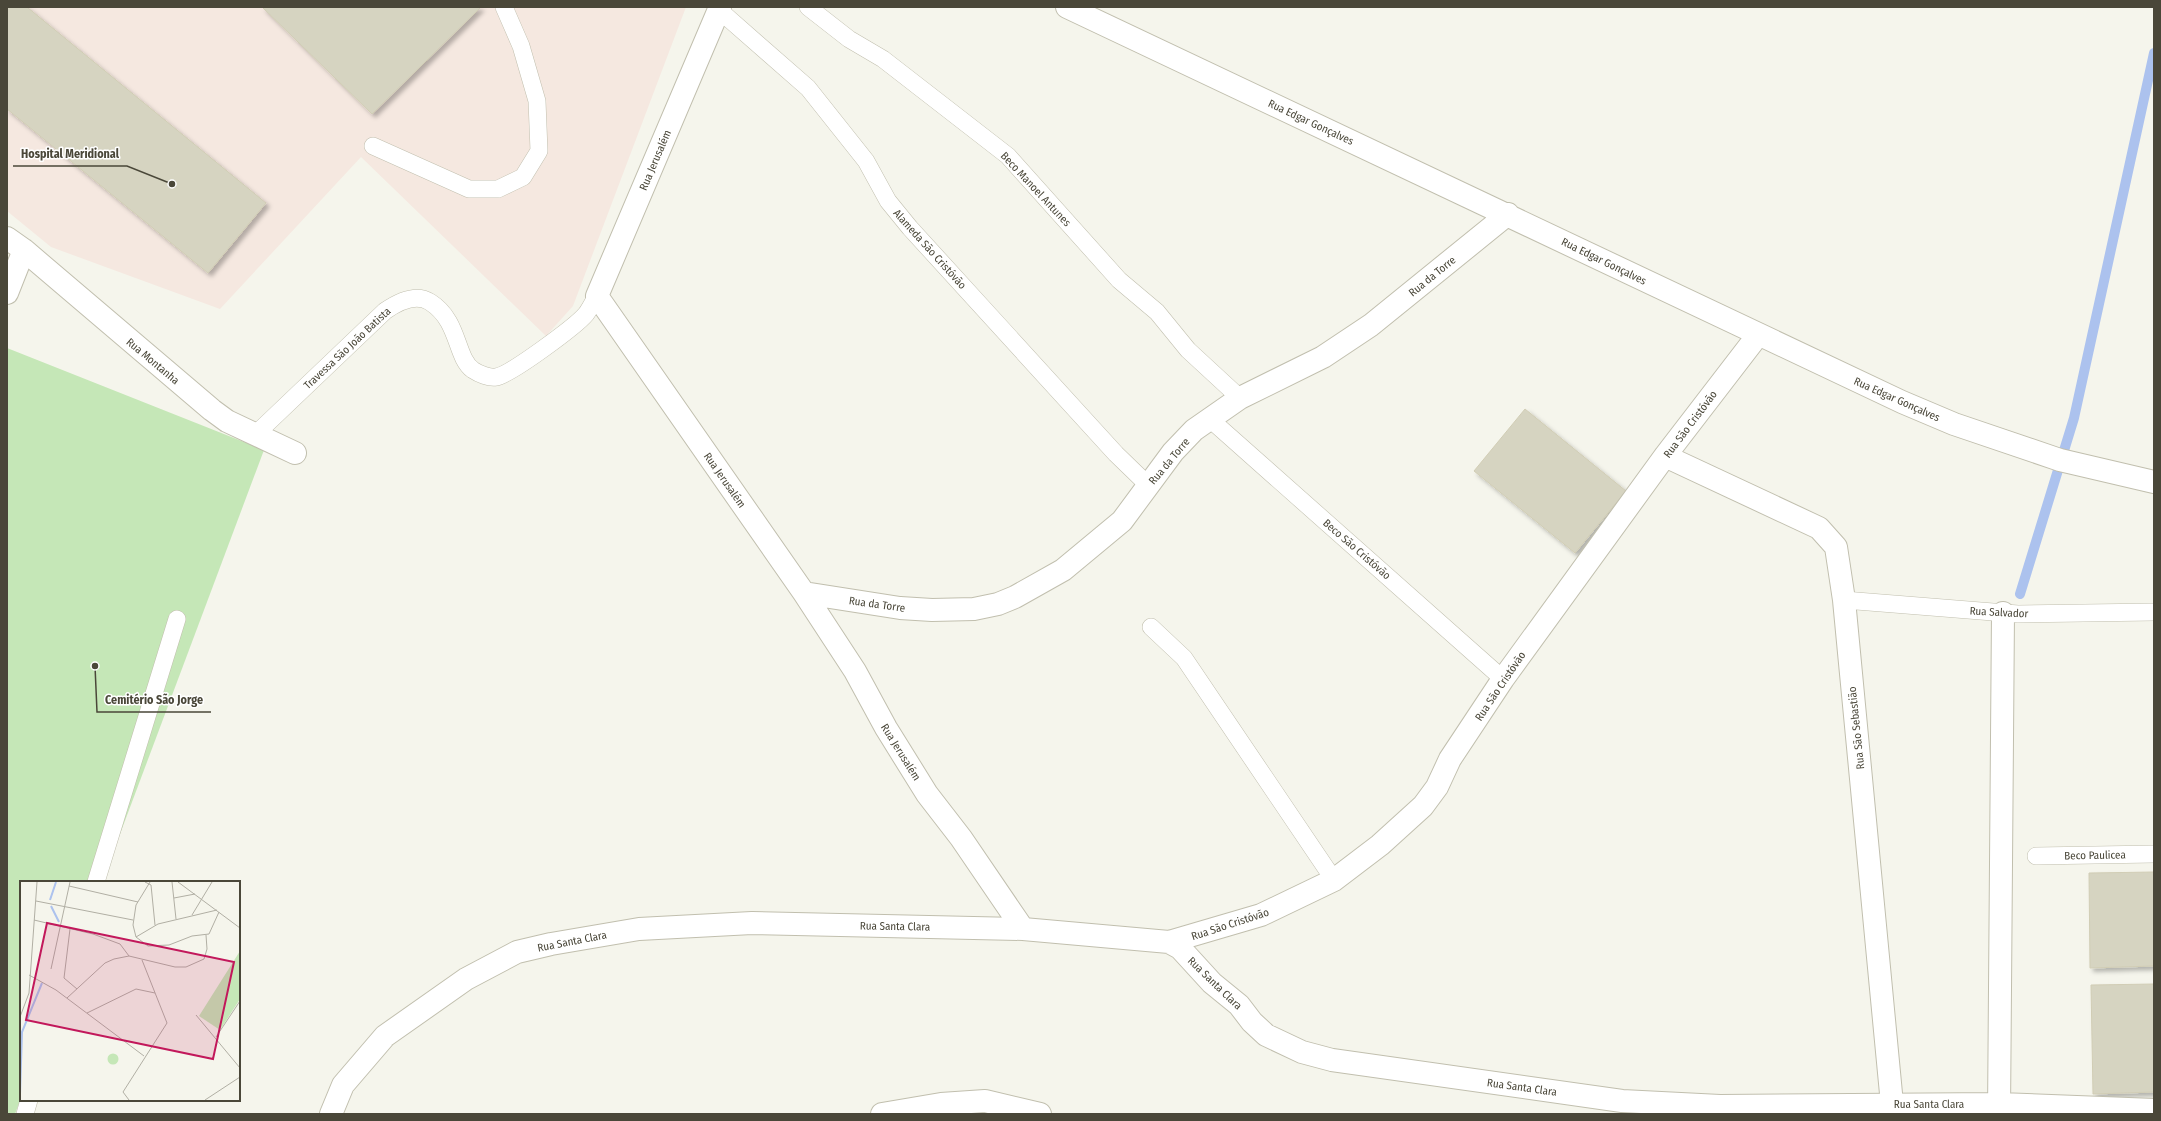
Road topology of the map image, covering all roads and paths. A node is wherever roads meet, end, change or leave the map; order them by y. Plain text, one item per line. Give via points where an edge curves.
1 (504, 7) edge
2 (808, 7) edge
3 (1067, 7) edge
4 (719, 8) edge
5 (373, 146) dead end
6 (1508, 214) junction
7 (15, 244) edge
8 (7, 293) edge
9 (597, 296) junction
10 (1758, 335) junction
11 (1240, 398) junction
12 (1211, 420) junction
13 (257, 433) junction
14 (295, 453) dead end
15 (1665, 456) junction
16 (2154, 482) edge
17 (1148, 485) junction
18 (804, 593) junction
19 (1844, 600) junction
20 (2154, 612) edge
21 (2003, 613) junction
22 (177, 619) dead end
23 (1151, 627) dead end
24 (1503, 679) junction
25 (2154, 854) edge
26 (2036, 856) dead end
27 (1334, 880) junction
28 (96, 881) edge
29 (1023, 928) junction
30 (1169, 942) junction
31 (29, 1101) edge
32 (1892, 1104) junction
33 (1999, 1109) edge
34 (2154, 1110) edge
35 (25, 1114) edge
36 (331, 1114) edge
37 (882, 1114) edge
38 (1040, 1114) edge

1 - 5 lane via 521,46 537,101 539,151 523,177 498,189 469,189
2 - 11 lane, Beco Manoel Antunes via 849,39 883,59 1008,156 1120,280 1157,312 1188,350
3 - 6 street, Rua Edgar Gonçalves
4 - 9 street, Rua Jerusalém
4 - 17 lane, Alameda São Cristóvão via 808,88 866,161 888,201 910,228 1116,454
6 - 10 street, Rua Edgar Gonçalves
6 - 11 street, Rua da Torre via 1371,325 1323,357
7 - 8 street
7 - 13 street, Rua Montanha via 212,410 227,421
9 - 13 lane, Travessa São João Batista via 585,315 518,367 496,378 472,370 449,321 438,307 425,299 399,301 385,311
9 - 18 street, Rua Jerusalém
10 - 15 street, Rua São Cristóvão
10 - 16 street, Rua Edgar Gonçalves via 1954,424 2060,460
11 - 12 street, Rua da Torre
12 - 17 street, Rua da Torre via 1194,430
12 - 24 lane, Beco São Cristóvão
13 - 14 street, Rua Montanha
15 - 19 street, Rua São Sebastião via 1819,528 1836,546
15 - 24 street, Rua São Cristóvão
17 - 18 street, Rua da Torre via 1122,521 1063,570 1016,597 998,604 974,609 932,610 900,608
18 - 29 street, Rua Jerusalém via 855,671 886,728 927,794 961,838
19 - 21 lane, Rua Salvador
19 - 32 street, Rua São Sebastião
20 - 21 lane, Rua Salvador
21 - 33 street
22 - 28 lane
23 - 27 lane via 1184,658
24 - 27 street, Rua São Cristóvão via 1450,759 1437,787 1423,806 1380,845
25 - 26 lane, Beco Paulicea
27 - 30 street, Rua São Cristóvão via 1261,915
29 - 30 street, Rua Santa Clara
29 - 36 street, Rua Santa Clara via 752,923 691,925 639,929 516,952 466,979 385,1036 343,1085
30 - 32 street, Rua Santa Clara via 1180,948 1266,1035 1302,1052 1332,1060 1622,1101 1720,1106
31 - 35 lane
32 - 33 street, Rua Santa Clara
33 - 34 street, Rua Santa Clara
37 - 38 street via 941,1104 985,1101

